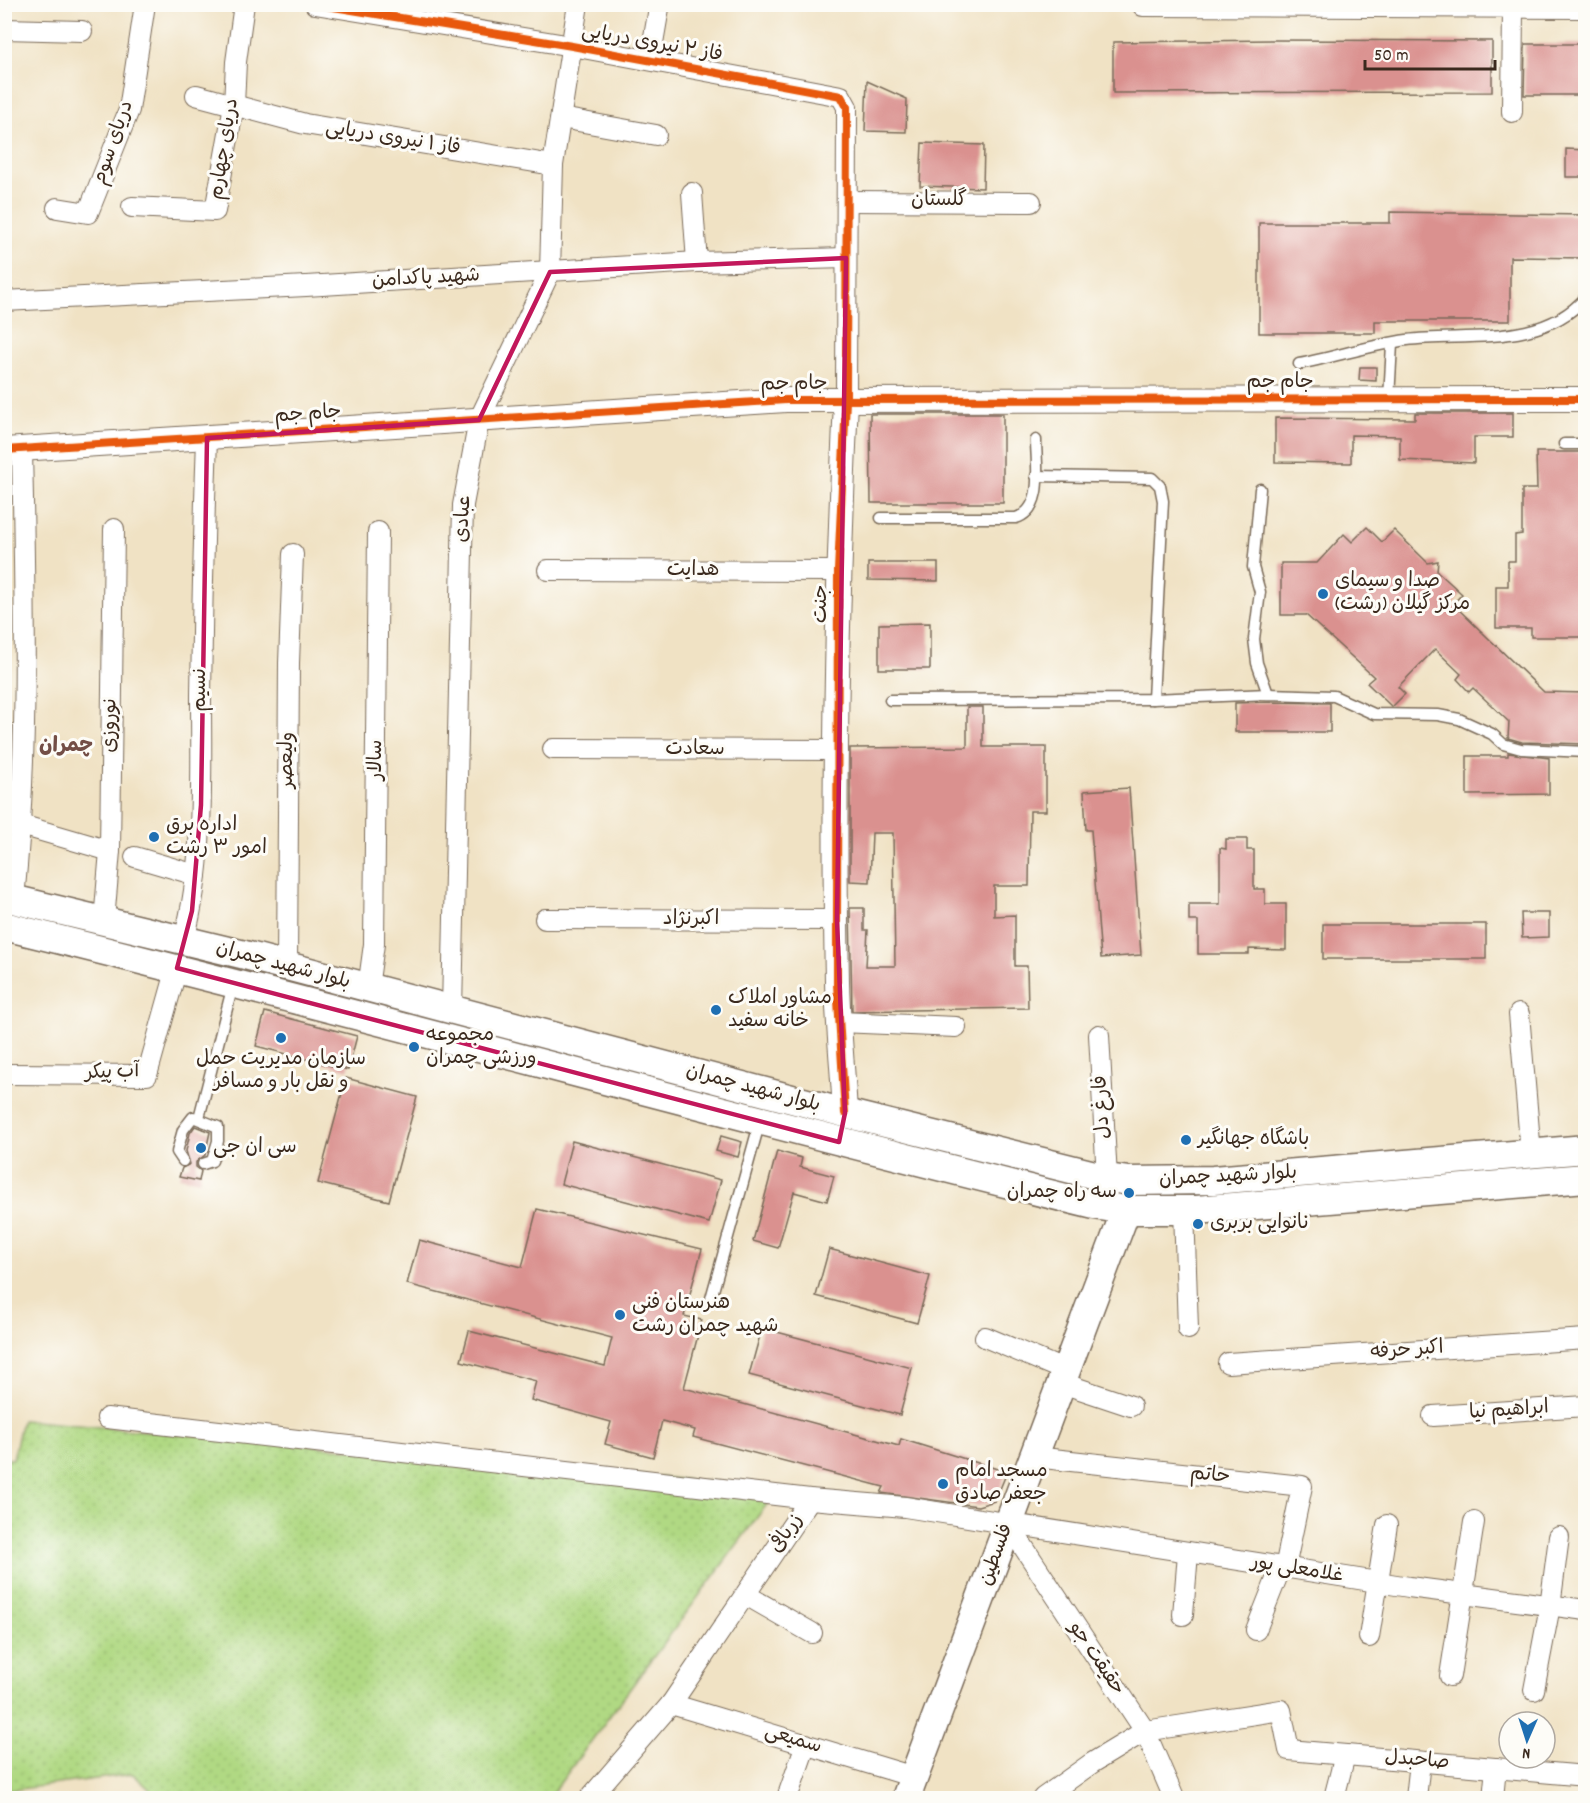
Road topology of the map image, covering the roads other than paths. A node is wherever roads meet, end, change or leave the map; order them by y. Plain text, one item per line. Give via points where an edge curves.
1 (145, 4) edge
2 (243, 4) edge
3 (315, 4) edge
4 (578, 4) edge
5 (1143, 6) edge
6 (1513, 6) edge
7 (659, 8) dead end
8 (1586, 8) edge
9 (4, 29) edge
10 (82, 32) dead end
11 (572, 46) junction
12 (650, 60) junction
13 (196, 95) dead end
14 (841, 96) joint
15 (234, 105) junction
16 (1512, 112) dead end
17 (561, 118) junction
18 (656, 135) dead end
19 (553, 165) junction
20 (692, 193) dead end
21 (847, 201) junction
22 (1031, 202) dead end
23 (132, 207) dead end
24 (57, 208) dead end
25 (846, 258) junction
26 (697, 262) junction
27 (550, 272) junction
28 (1586, 297) edge
29 (4, 301) edge
30 (1392, 344) junction
31 (1299, 364) dead end
32 (1389, 399) junction
33 (1586, 399) edge
34 (846, 401) junction
35 (479, 420) junction
36 (207, 438) junction
37 (1036, 440) dead end
38 (1564, 444) dead end
39 (1586, 444) edge
40 (13, 450) edge
41 (1036, 477) junction
42 (1260, 489) dead end
43 (881, 518) dead end
44 (114, 529) dead end
45 (378, 532) dead end
46 (293, 554) dead end
47 (549, 570) dead end
48 (838, 571) junction
49 (1268, 694) junction
50 (1153, 699) junction
51 (890, 700) dead end
52 (553, 749) dead end
53 (838, 750) junction
54 (1586, 752) edge
55 (13, 824) edge
56 (110, 851) junction
57 (135, 857) dead end
58 (196, 875) junction
59 (9, 898) edge
60 (545, 920) dead end
61 (837, 920) junction
62 (104, 921) junction
63 (4, 926) edge
64 (184, 940) junction
65 (241, 954) junction
66 (287, 967) junction
67 (177, 968) junction
68 (234, 982) junction
69 (368, 988) junction
70 (279, 994) junction
71 (452, 1010) junction
72 (1519, 1014) dead end
73 (840, 1022) junction
74 (956, 1027) dead end
75 (1099, 1035) dead end
76 (4, 1074) edge
77 (751, 1089) junction
78 (845, 1113) junction
79 (199, 1119) junction
80 (752, 1119) junction
81 (839, 1142) junction
82 (1586, 1149) edge
83 (1531, 1154) junction
84 (183, 1161) dead end
85 (203, 1164) dead end
86 (1107, 1178) junction
87 (1586, 1178) edge
88 (1126, 1210) junction
89 (1184, 1210) junction
90 (710, 1302) dead end
91 (1188, 1329) dead end
92 (985, 1337) dead end
93 (1586, 1339) edge
94 (1228, 1363) dead end
95 (1064, 1377) junction
96 (1131, 1406) dead end
97 (1586, 1406) edge
98 (1433, 1416) dead end
99 (107, 1418) dead end
100 (1034, 1457) junction
101 (810, 1499) junction
102 (1474, 1522) dead end
103 (1008, 1525) junction
104 (1387, 1525) dead end
105 (1559, 1537) dead end
106 (1188, 1553) junction
107 (1283, 1568) junction
108 (1380, 1583) junction
109 (1463, 1594) junction
110 (746, 1595) junction
111 (1550, 1605) junction
112 (1586, 1610) edge
113 (1183, 1615) dead end
114 (1256, 1630) dead end
115 (812, 1633) dead end
116 (1369, 1637) dead end
117 (1450, 1676) dead end
118 (1534, 1690) dead end
119 (671, 1704) junction
120 (1144, 1731) junction
121 (806, 1744) junction
122 (1345, 1755) junction
123 (1420, 1762) junction
124 (1496, 1768) junction
125 (1586, 1776) edge
126 (910, 1788) edge
127 (590, 1798) edge
128 (787, 1798) edge
129 (1043, 1798) edge
130 (1174, 1798) edge
131 (1334, 1798) edge
132 (1416, 1798) edge
133 (1492, 1798) edge

1 - 24 street, دریای سوم via 129,110 88,213
2 - 15 street, دریای چهارم
3 - 11 street, فاز ۲ نیروی دریایی
4 - 11 street, عبادی
5 - 6 street
6 - 8 street
6 - 16 street
7 - 12 street
9 - 10 street
11 - 12 street, فاز ۲ نیروی دریایی
11 - 17 street, عبادی
12 - 14 street, فاز ۲ نیروی دریایی
13 - 15 street, فاز ۱ نیروی دریایی
14 - 21 street, جنت via 847,107
15 - 19 street, فاز ۱ نیروی دریایی via 305,124
15 - 23 street, دریای چهارم via 215,211
17 - 18 street
17 - 19 street, عبادی
19 - 27 street, عبادی
20 - 26 street
21 - 22 street, گلستان
21 - 25 street, جنت
25 - 26 street, شهید پاکدامن
25 - 34 street, جنت
26 - 27 street, شهید پاکدامن
27 - 29 street, شهید پاکدامن
27 - 35 street, عبادی
28 - 30 lane via 1557,320 1518,333
30 - 31 lane
30 - 32 lane
32 - 33 street, جام جم
32 - 34 street, جام جم
34 - 35 street, جام جم via 786,400
34 - 48 street, جنت
35 - 36 street, جام جم
35 - 71 street, عبادی via 463,505
36 - 40 street, جام جم
36 - 58 street, نسیم via 201,805
37 - 41 lane
38 - 39 lane
40 - 55 street, جام جم via 26,644
41 - 43 lane via 1033,507 1016,518
41 - 50 lane via 1152,478 1160,486 1163,501
42 - 49 lane via 1253,567 1260,592 1254,639 1257,663
44 - 56 street, نوروزی
45 - 69 street, سالار via 374,944
46 - 66 street, ولیعصر
47 - 48 street, هدایت
48 - 53 street, جنت
49 - 50 lane
49 - 54 lane via 1334,696 1374,714 1459,719 1492,734 1503,744 1521,749
50 - 51 lane
52 - 53 street, سعادت
53 - 61 street, جنت
55 - 56 street
55 - 59 street, جام جم
56 - 62 street, نوروزی
57 - 58 street
58 - 64 street, نسیم
59 - 62 main road, بلوار شهید چمران
60 - 61 street, اکبرنژاد
61 - 73 street, جنت
62 - 64 main road, بلوار شهید چمران
63 - 67 main road, بلوار شهید چمران
64 - 65 main road, بلوار شهید چمران
64 - 67 main road
65 - 66 main road, بلوار شهید چمران
65 - 68 main road
66 - 69 main road, بلوار شهید چمران
66 - 70 main road
67 - 68 main road, بلوار شهید چمران
67 - 76 street, آب پیکر via 147,1075
68 - 70 main road, بلوار شهید چمران
68 - 79 lane
69 - 71 main road, بلوار شهید چمران
70 - 80 main road, بلوار شهید چمران
71 - 77 main road, بلوار شهید چمران
72 - 83 street
73 - 74 street
73 - 78 street, جنت
75 - 86 street, فارغ دل
77 - 78 main road, بلوار شهید چمران
77 - 80 main road
78 - 81 main road
78 - 86 main road, بلوار شهید چمران
79 - 84 lane via 191,1119 183,1130 177,1152
79 - 85 lane via 215,1123 218,1133 212,1161
80 - 81 main road, بلوار شهید چمران
80 - 90 lane
81 - 88 main road, بلوار شهید چمران
82 - 83 main road, بلوار شهید چمران
83 - 86 main road, بلوار شهید چمران via 1213,1180
87 - 89 main road, بلوار شهید چمران
88 - 89 main road, بلوار شهید چمران
88 - 95 main road, فلسطین
89 - 91 street
92 - 95 street
93 - 94 street, اکبر حرفه
95 - 96 street
95 - 100 main road, فلسطین
97 - 98 street, ابراهیم نیا
99 - 101 street
100 - 103 main road, فلسطین
100 - 107 street, حاتم via 1302,1486
101 - 103 street, زربافی via 905,1507
101 - 110 street, زربافی
102 - 109 street
103 - 106 street, غلامعلی پور
103 - 120 street, حقیقت جو
103 - 126 main road, فلسطین
104 - 108 street
105 - 111 street
106 - 107 street, غلامعلی پور
106 - 113 street
107 - 108 street, غلامعلی پور
107 - 114 street
108 - 109 street, غلامعلی پور
108 - 116 street
109 - 111 street, غلامعلی پور
109 - 117 street
110 - 115 street
110 - 119 street, زربافی
111 - 112 street, غلامعلی پور
111 - 118 street
119 - 121 street, سمیعی
119 - 127 street, زربافی
120 - 122 street, صاحبدل via 1281,1710 1289,1750
120 - 129 street
120 - 130 street, حقیقت جو
121 - 126 street, سمیعی
121 - 128 street
122 - 123 street, صاحبدل
122 - 131 street
123 - 124 street, صاحبدل
123 - 132 street
124 - 125 street, صاحبدل
124 - 133 street

